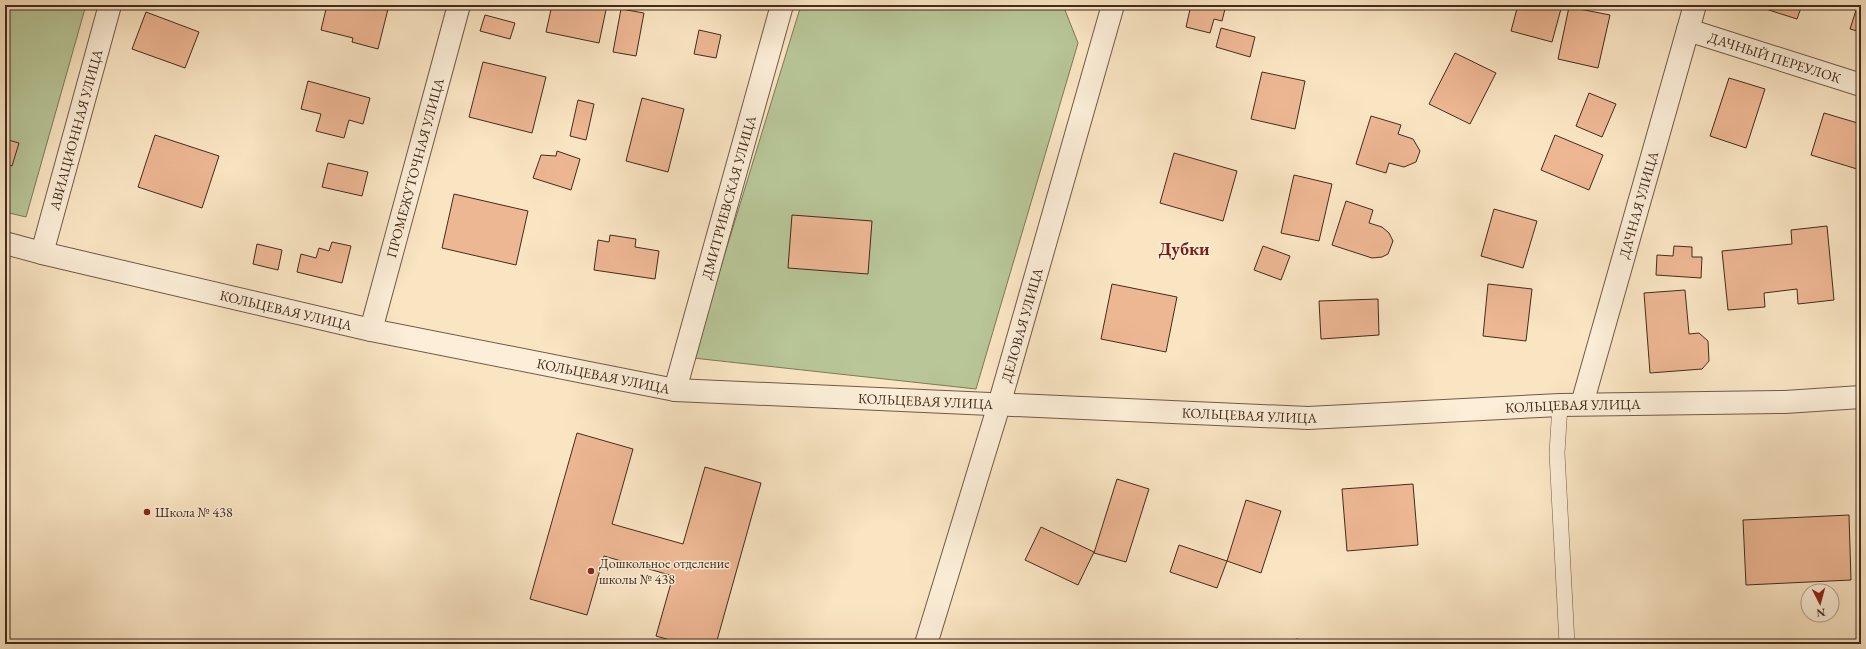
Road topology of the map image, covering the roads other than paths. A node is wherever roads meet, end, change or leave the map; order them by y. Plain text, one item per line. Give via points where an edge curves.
1 (110, 5) edge
2 (459, 5) edge
3 (782, 5) edge
4 (1113, 5) edge
5 (1695, 5) edge
6 (1688, 30) junction
7 (1861, 85) edge
8 (5, 243) edge
9 (42, 253) junction
10 (371, 330) junction
11 (675, 390) junction
12 (1861, 397) edge
13 (1582, 404) junction
14 (999, 405) junction
15 (1560, 405) junction
16 (926, 644) edge
17 (1567, 644) edge

1 - 9 street, АВИАЦИОННАЯ УЛИЦА
2 - 10 street, ПРОМЕЖУТОЧНАЯ УЛИЦА
3 - 11 street, ДМИТРИЕВСКАЯ УЛИЦА
4 - 14 street, ДЕЛОВАЯ УЛИЦА
5 - 6 street, ДАЧНАЯ УЛИЦА
6 - 7 street, ДАЧНЫЙ ПЕРЕУЛОК
6 - 13 street, ДАЧНАЯ УЛИЦА
8 - 9 street, КОЛЬЦЕВАЯ УЛИЦА
9 - 10 street, КОЛЬЦЕВАЯ УЛИЦА
10 - 11 street, КОЛЬЦЕВАЯ УЛИЦА
11 - 14 street, КОЛЬЦЕВАЯ УЛИЦА
12 - 13 street, КОЛЬЦЕВАЯ УЛИЦА via 1785,402
13 - 15 street, КОЛЬЦЕВАЯ УЛИЦА
14 - 15 street, КОЛЬЦЕВАЯ УЛИЦА via 1308,418
14 - 16 street, ДЕЛОВАЯ УЛИЦА
15 - 17 lane via 1557,453

